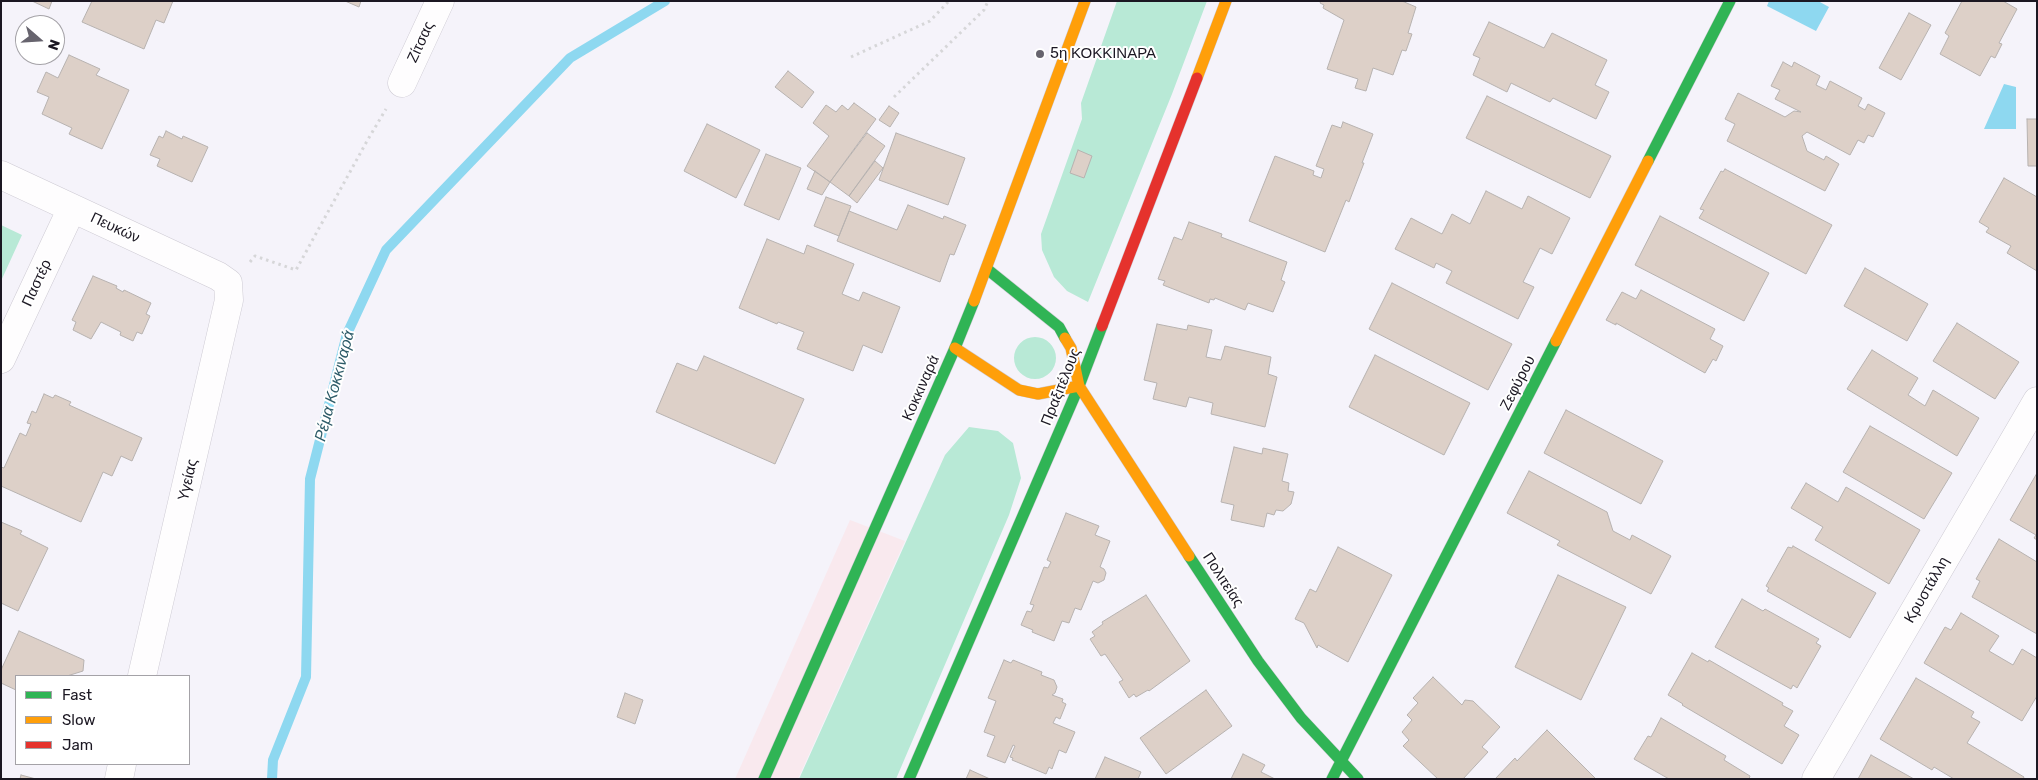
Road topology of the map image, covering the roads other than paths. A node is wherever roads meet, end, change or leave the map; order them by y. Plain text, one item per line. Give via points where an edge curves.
1 (440, 1) edge
2 (1085, 1) edge
3 (1226, 1) edge
4 (1730, 1) edge
5 (402, 83) road end
6 (1, 175) edge
7 (72, 208) junction
8 (988, 268) junction
9 (228, 283) joint
10 (955, 348) junction
11 (1, 358) edge
12 (1078, 386) junction
13 (2037, 401) edge
14 (142, 675) edge
15 (1341, 762) junction
16 (122, 765) edge
17 (119, 779) edge
18 (764, 779) edge
19 (909, 779) edge
20 (1332, 779) edge
21 (1358, 779) edge
22 (1816, 779) edge

1 - 5 street, Ζίτσας
2 - 8 street, Κοκκιναρά
3 - 12 street, Πραξιτέλους
4 - 15 street, Ζεφύρου
6 - 7 street, Πευκών
7 - 9 street, Πευκών
7 - 11 street, Παστέρ
8 - 10 street, Κοκκιναρά
8 - 12 street, Πολιτείας via 1059,327 1071,348
9 - 14 street, Υγείας via 229,300
10 - 12 street via 1019,390 1038,394
10 - 18 street, Κοκκιναρά
12 - 15 street, Πολιτείας via 1258,661 1301,718
12 - 19 street, Πραξιτέλους
13 - 22 street, Κρυστάλλη
15 - 20 street, Ζεφύρου
15 - 21 street, Πολιτείας
16 - 17 street

